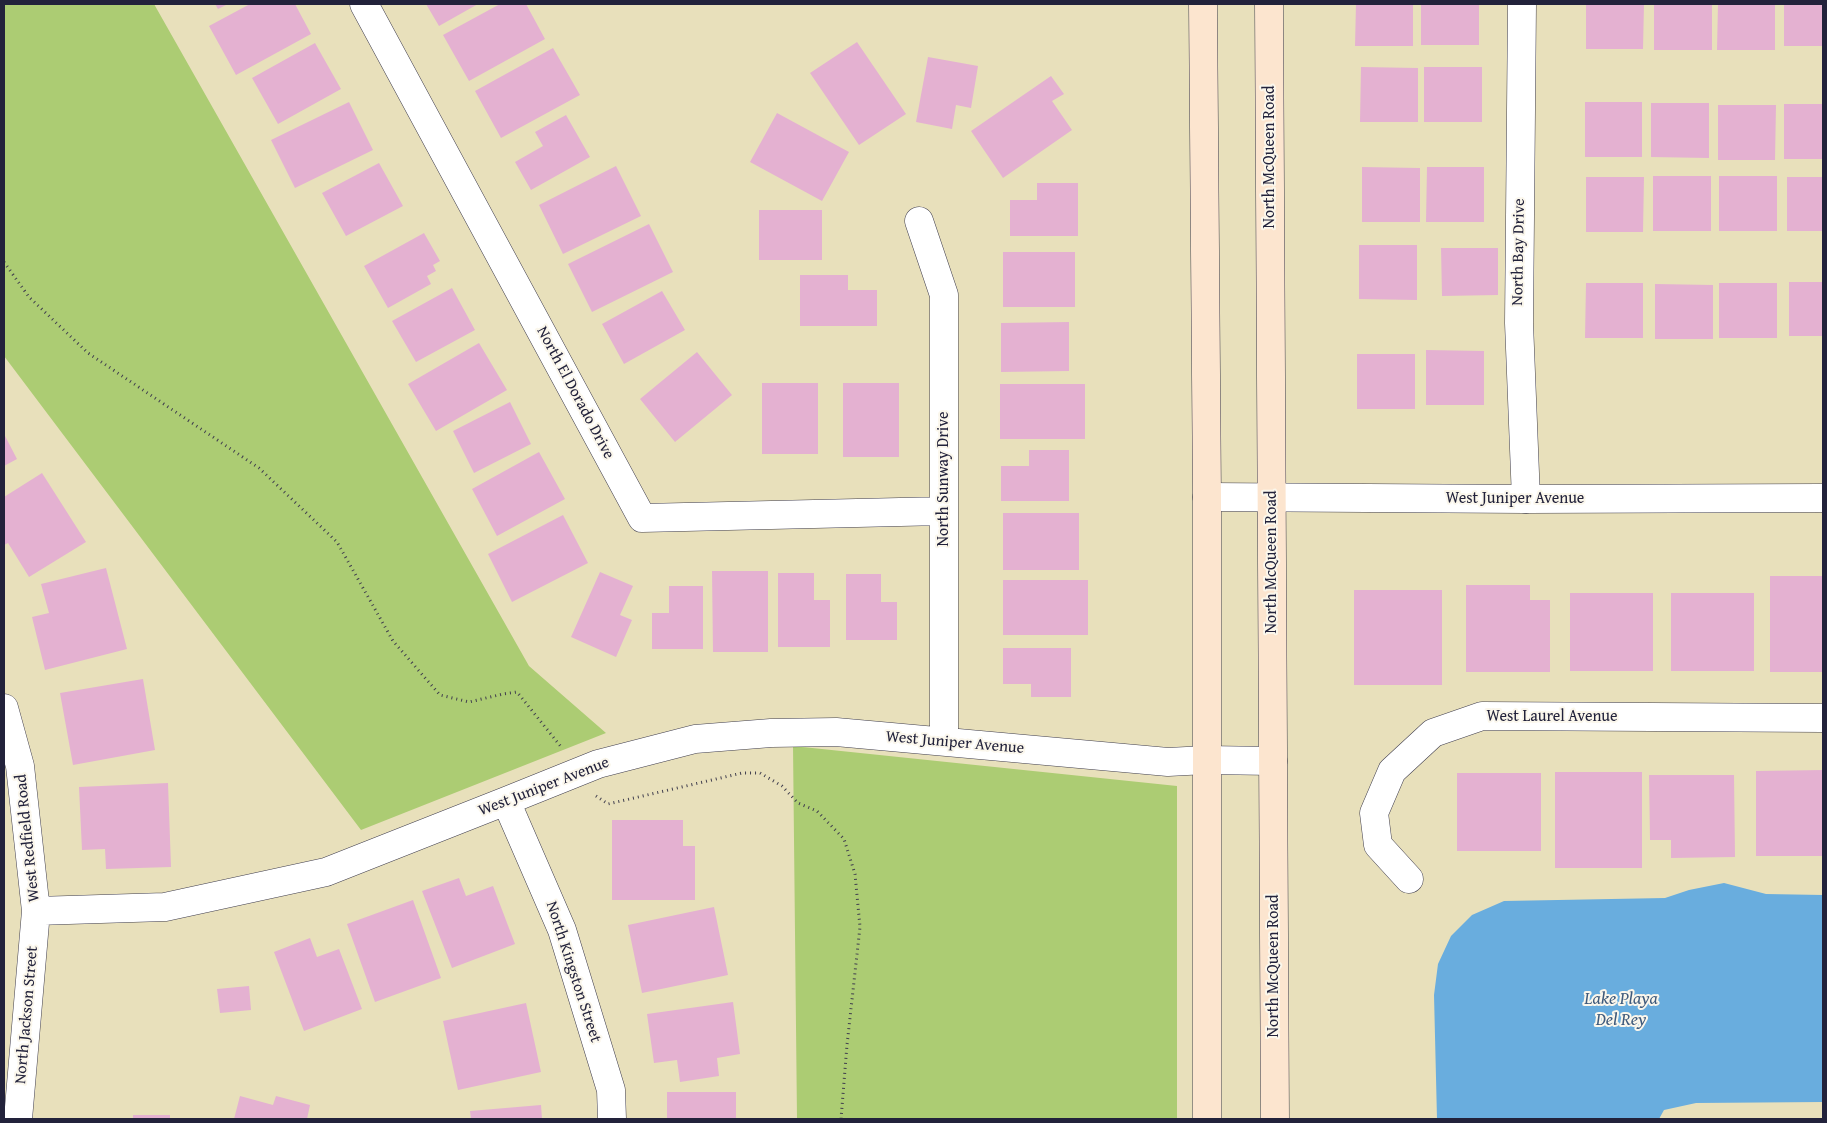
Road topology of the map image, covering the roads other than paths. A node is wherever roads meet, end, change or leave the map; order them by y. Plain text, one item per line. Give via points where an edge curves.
1 (364, 4) edge
2 (1203, 4) edge
3 (1269, 4) edge
4 (1522, 4) edge
5 (919, 221) dead end
6 (1207, 497) junction
7 (1271, 498) junction
8 (1823, 498) edge
9 (1526, 500) junction
10 (944, 511) junction
11 (4, 708) edge
12 (1823, 718) edge
13 (944, 741) junction
14 (1206, 760) junction
15 (1273, 761) junction
16 (506, 801) junction
17 (1409, 879) dead end
18 (36, 911) junction
19 (18, 1119) edge
20 (612, 1119) edge
21 (1207, 1119) edge
22 (1275, 1119) edge

1 - 10 street, North El Dorado Drive via 642,518
2 - 6 main road
3 - 7 main road, North McQueen Road
4 - 9 street, North Bay Drive via 1519,323
5 - 10 street, North Sunway Drive via 944,295
6 - 7 street, West Juniper Avenue
6 - 14 main road
7 - 9 street, West Juniper Avenue
7 - 15 main road, North McQueen Road
8 - 9 street, West Juniper Avenue
10 - 13 street, North Sunway Drive
11 - 18 street, West Redfield Road via 20,766
12 - 17 street, West Laurel Avenue via 1482,716 1434,733 1392,771 1374,813 1378,845
13 - 14 street, West Juniper Avenue via 1160,761
13 - 16 street, West Juniper Avenue via 836,732 695,739 598,764
14 - 15 street, West Juniper Avenue
14 - 21 main road
15 - 22 main road, North McQueen Road
16 - 18 street, West Juniper Avenue via 326,872 165,907
16 - 20 street, North Kingston Street via 562,930 611,1090
18 - 19 street, North Jackson Street

